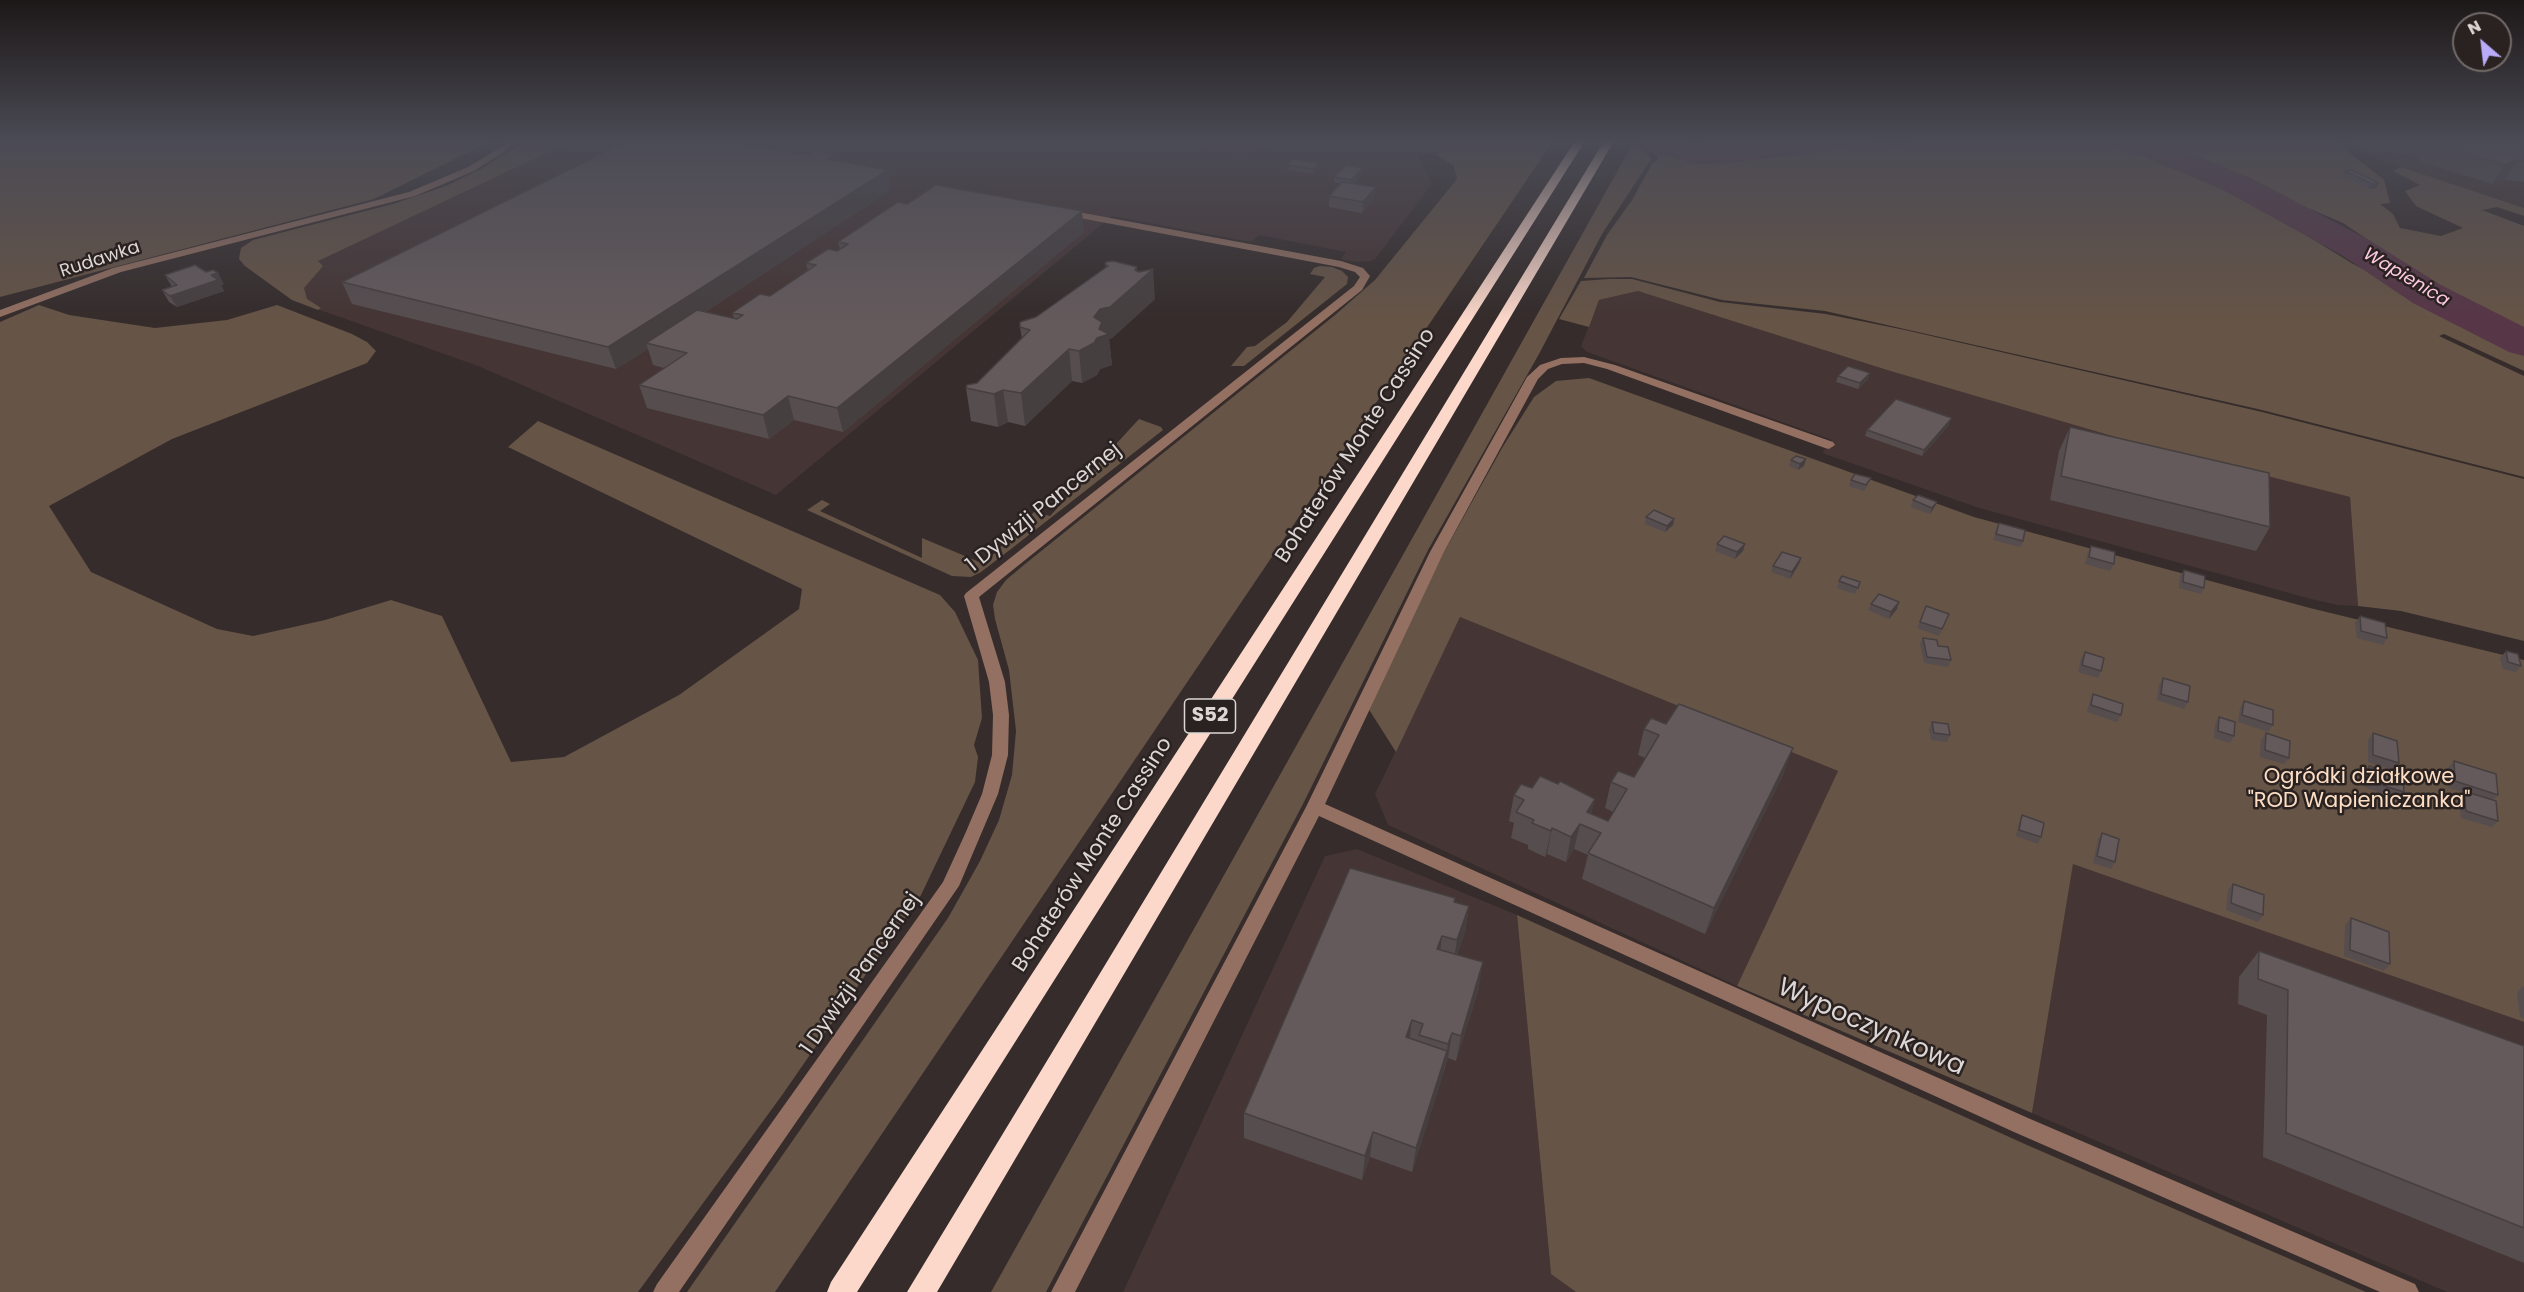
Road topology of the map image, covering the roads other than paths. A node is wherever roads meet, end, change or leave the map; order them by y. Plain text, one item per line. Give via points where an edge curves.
1 (384, 201) edge
2 (1541, 201) edge
3 (1573, 201) edge
4 (1056, 211) edge
5 (0, 314) edge
6 (1828, 445) dead end
7 (1315, 807) junction
8 (665, 1292) edge
9 (841, 1292) edge
10 (921, 1292) edge
11 (1063, 1292) edge
12 (2407, 1292) edge

1 - 5 street, Rudawka via 117,270
2 - 9 highway, Bohaterów Monte Cassino / S52
3 - 10 highway, S52
4 - 8 street, 1 Dywizji Pancernej via 1341,264 1365,276 971,596 998,682 1001,715 1000,755 974,834 950,886
6 - 7 street via 1611,367 1584,360 1544,367 1533,377 1437,552
7 - 11 street
7 - 12 street, Wypoczynkowa via 2021,1125

